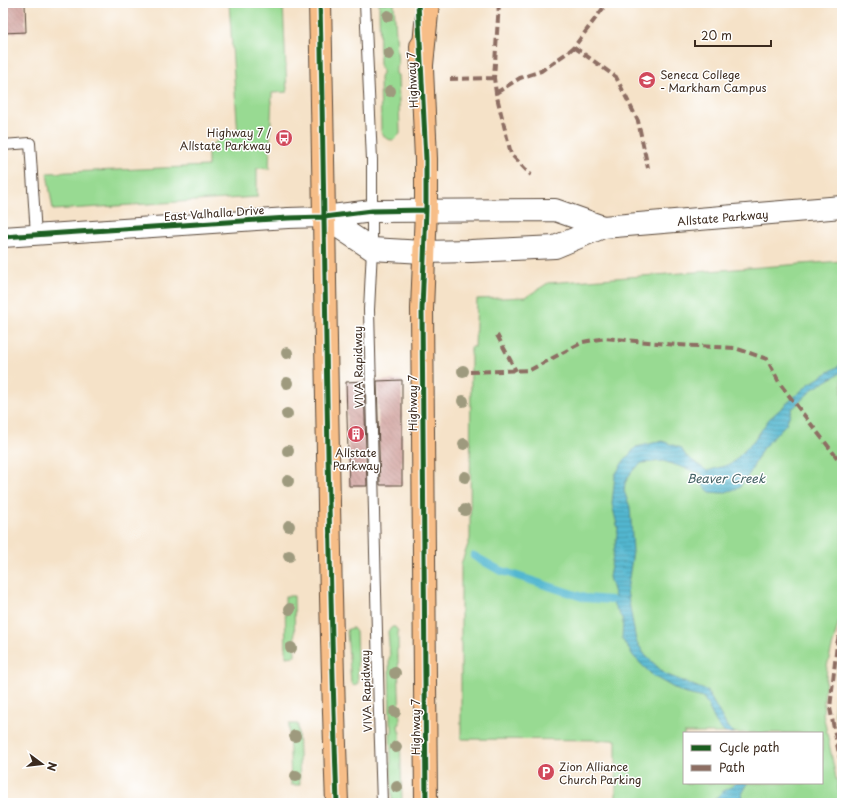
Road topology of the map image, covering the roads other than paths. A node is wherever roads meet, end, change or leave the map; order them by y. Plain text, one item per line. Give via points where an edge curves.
1 (320, 3) edge
2 (365, 3) edge
3 (418, 3) edge
4 (428, 3) edge
5 (422, 65) junction
6 (3, 145) edge
7 (842, 207) edge
8 (372, 210) junction
9 (426, 210) junction
10 (324, 217) junction
11 (603, 227) junction
12 (36, 235) junction
13 (3, 237) edge
14 (372, 250) junction
15 (423, 252) junction
16 (337, 803) edge
17 (382, 803) edge
18 (426, 803) edge

1 - 10 main road
2 - 8 lane, VIVA Rapidway
3 - 5 main road, Highway 7
4 - 5 main road
5 - 9 main road, Highway 7
6 - 12 lane via 30,143
7 - 11 street, Allstate Parkway
8 - 9 street, East Valhalla Drive
8 - 10 street, East Valhalla Drive
8 - 14 lane, VIVA Rapidway
9 - 11 street, Allstate Parkway via 555,210
9 - 15 main road, Highway 7
10 - 12 street, East Valhalla Drive
10 - 14 street
10 - 16 main road
11 - 15 street, Allstate Parkway via 555,247
12 - 13 street, East Valhalla Drive
14 - 15 street, Allstate Parkway
14 - 17 lane, VIVA Rapidway via 368,310
15 - 18 main road, Highway 7

